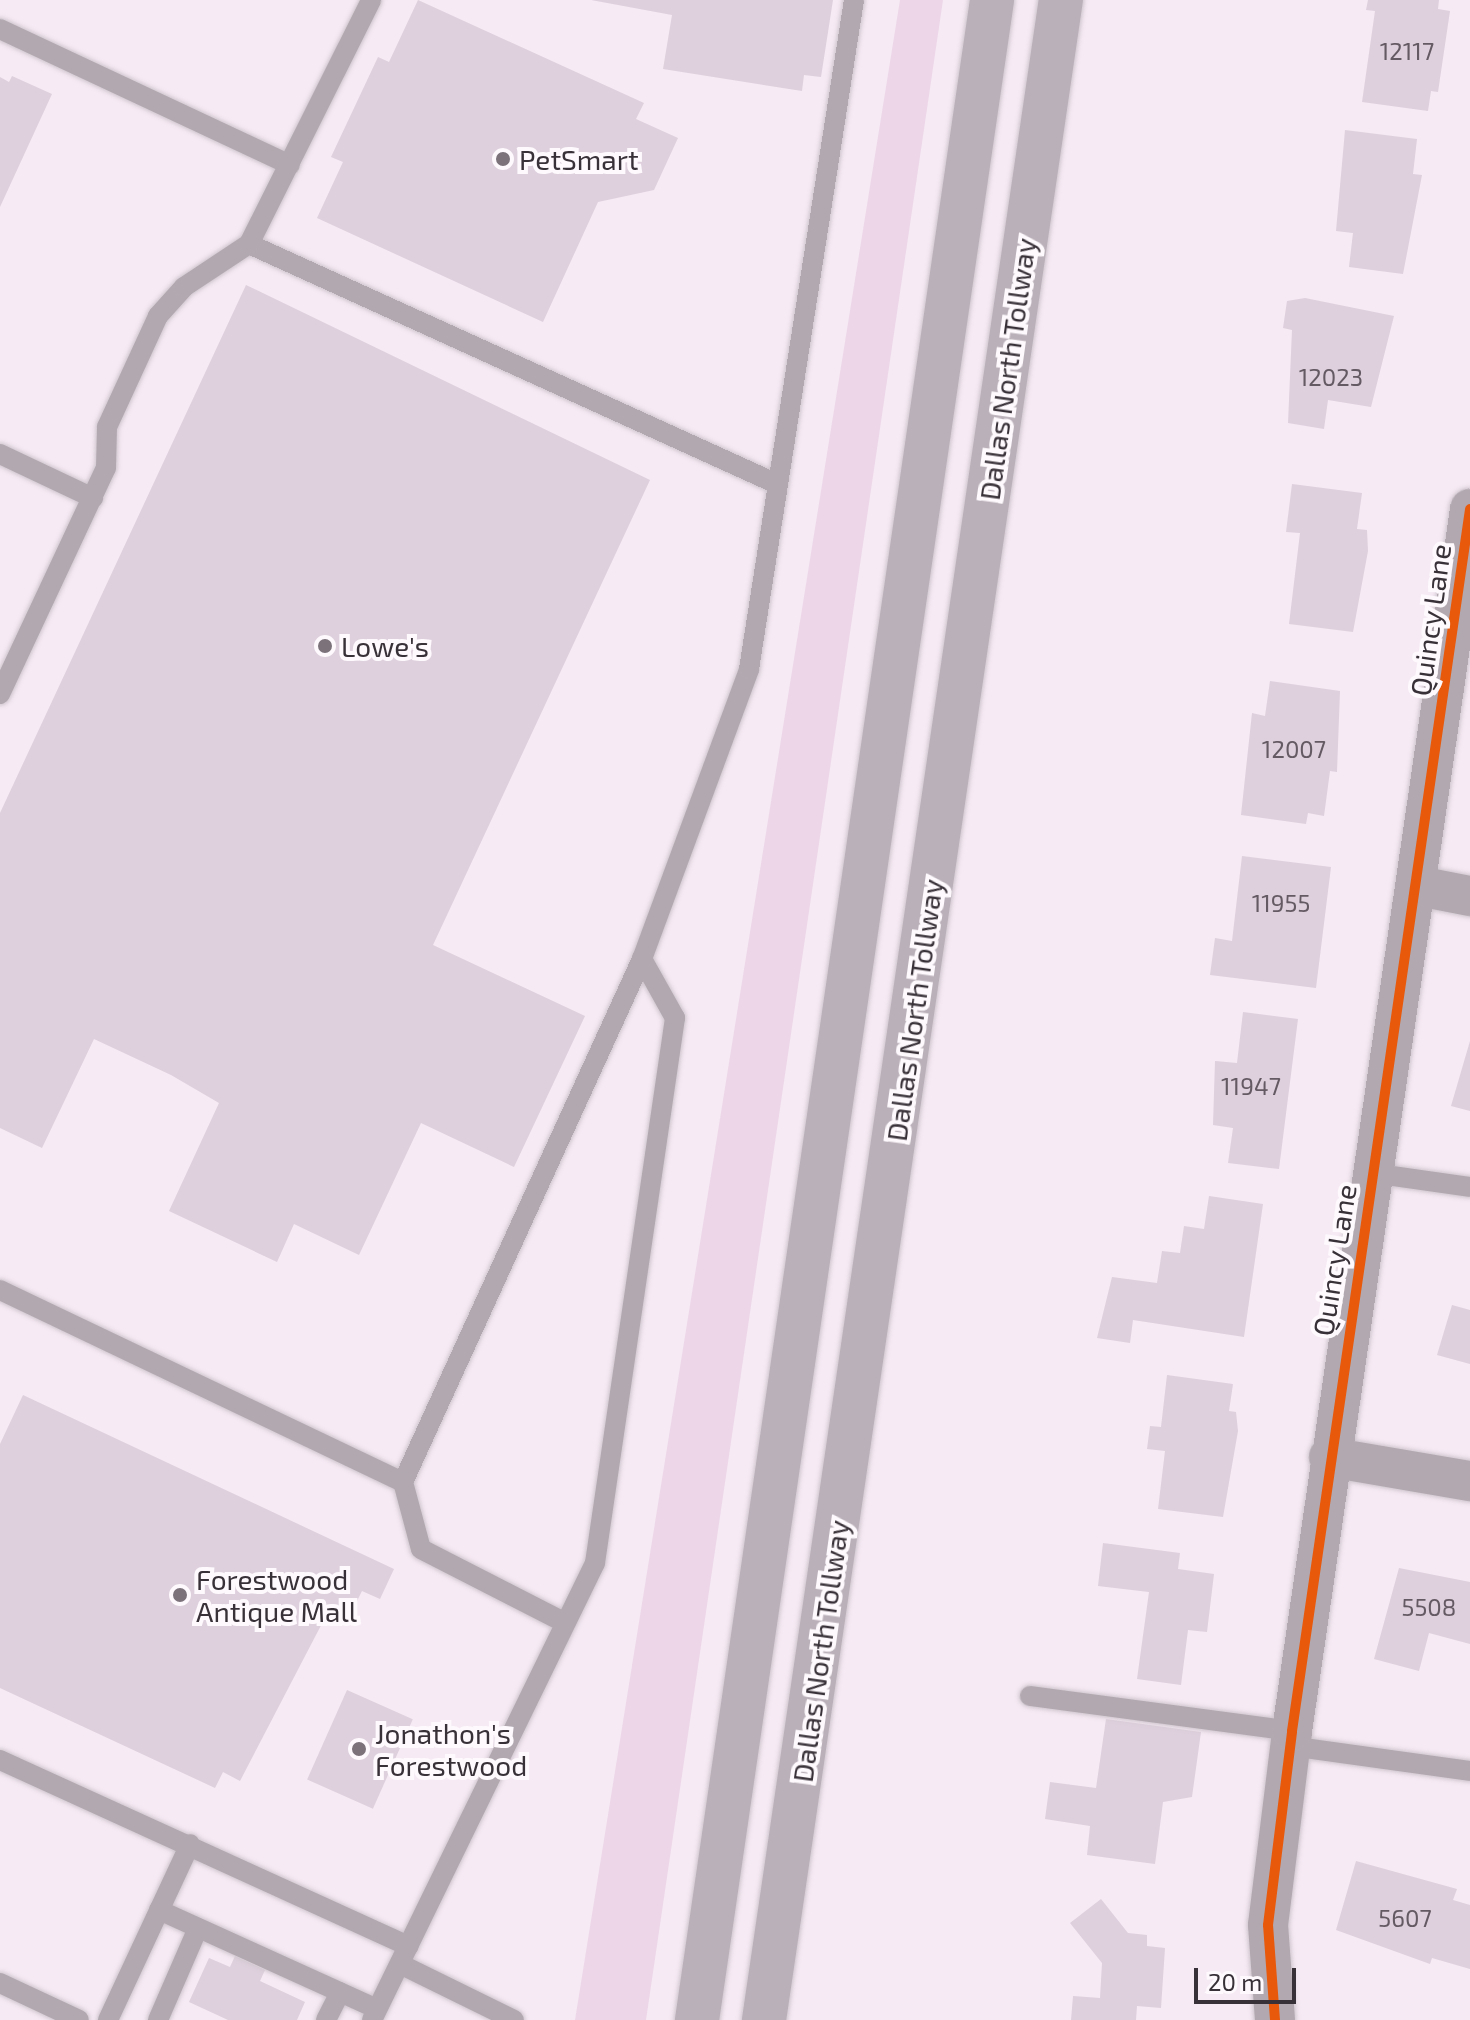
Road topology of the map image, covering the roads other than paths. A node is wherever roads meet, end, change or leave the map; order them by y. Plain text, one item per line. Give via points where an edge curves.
1 (371, 0) edge
2 (854, 0) edge
3 (992, 0) edge
4 (1061, 0) edge
5 (0, 29) edge
6 (290, 165) junction
7 (249, 244) junction
8 (0, 454) edge
9 (777, 484) junction
10 (93, 498) junction
11 (1470, 509) edge
12 (1464, 599) edge
13 (0, 694) edge
14 (1418, 886) junction
15 (1470, 896) edge
16 (642, 959) junction
17 (1372, 1173) junction
18 (1470, 1187) edge
19 (0, 1290) edge
20 (1329, 1457) junction
21 (1470, 1481) edge
22 (403, 1482) junction
23 (562, 1621) junction
24 (1030, 1696) dead end
25 (1291, 1738) junction
26 (0, 1760) edge
27 (1470, 1771) edge
28 (190, 1844) junction
29 (159, 1910) junction
30 (198, 1928) junction
31 (404, 1955) junction
32 (0, 1983) edge
33 (340, 1992) junction
34 (374, 2014) edge
35 (79, 2020) edge
36 (108, 2020) edge
37 (158, 2020) edge
38 (326, 2020) edge
39 (514, 2020) edge
40 (697, 2020) edge
41 (764, 2020) edge
42 (1275, 2020) edge

1 - 6 lane
2 - 9 lane
3 - 40 highway
4 - 41 highway, Dallas North Tollway
5 - 6 lane
6 - 7 lane
7 - 9 lane
7 - 10 lane via 184,287 158,316 107,427 106,468
8 - 10 lane
9 - 16 lane via 749,669
10 - 13 lane
11 - 12 street, Quincy Lane
12 - 14 street, Quincy Lane
14 - 15 street
14 - 17 street, Quincy Lane
16 - 22 lane
16 - 23 lane via 675,1018 595,1563
17 - 18 lane
17 - 20 street, Quincy Lane
19 - 22 lane
20 - 21 street
20 - 25 street, Quincy Lane
22 - 23 lane via 421,1549
23 - 31 lane
24 - 25 lane
25 - 27 lane
25 - 42 street, Quincy Lane via 1268,1925
26 - 28 lane
28 - 29 lane
28 - 31 lane
29 - 30 lane
29 - 36 lane
30 - 33 lane
30 - 37 lane
31 - 34 lane
31 - 39 lane
32 - 35 lane
33 - 34 lane
33 - 38 lane

